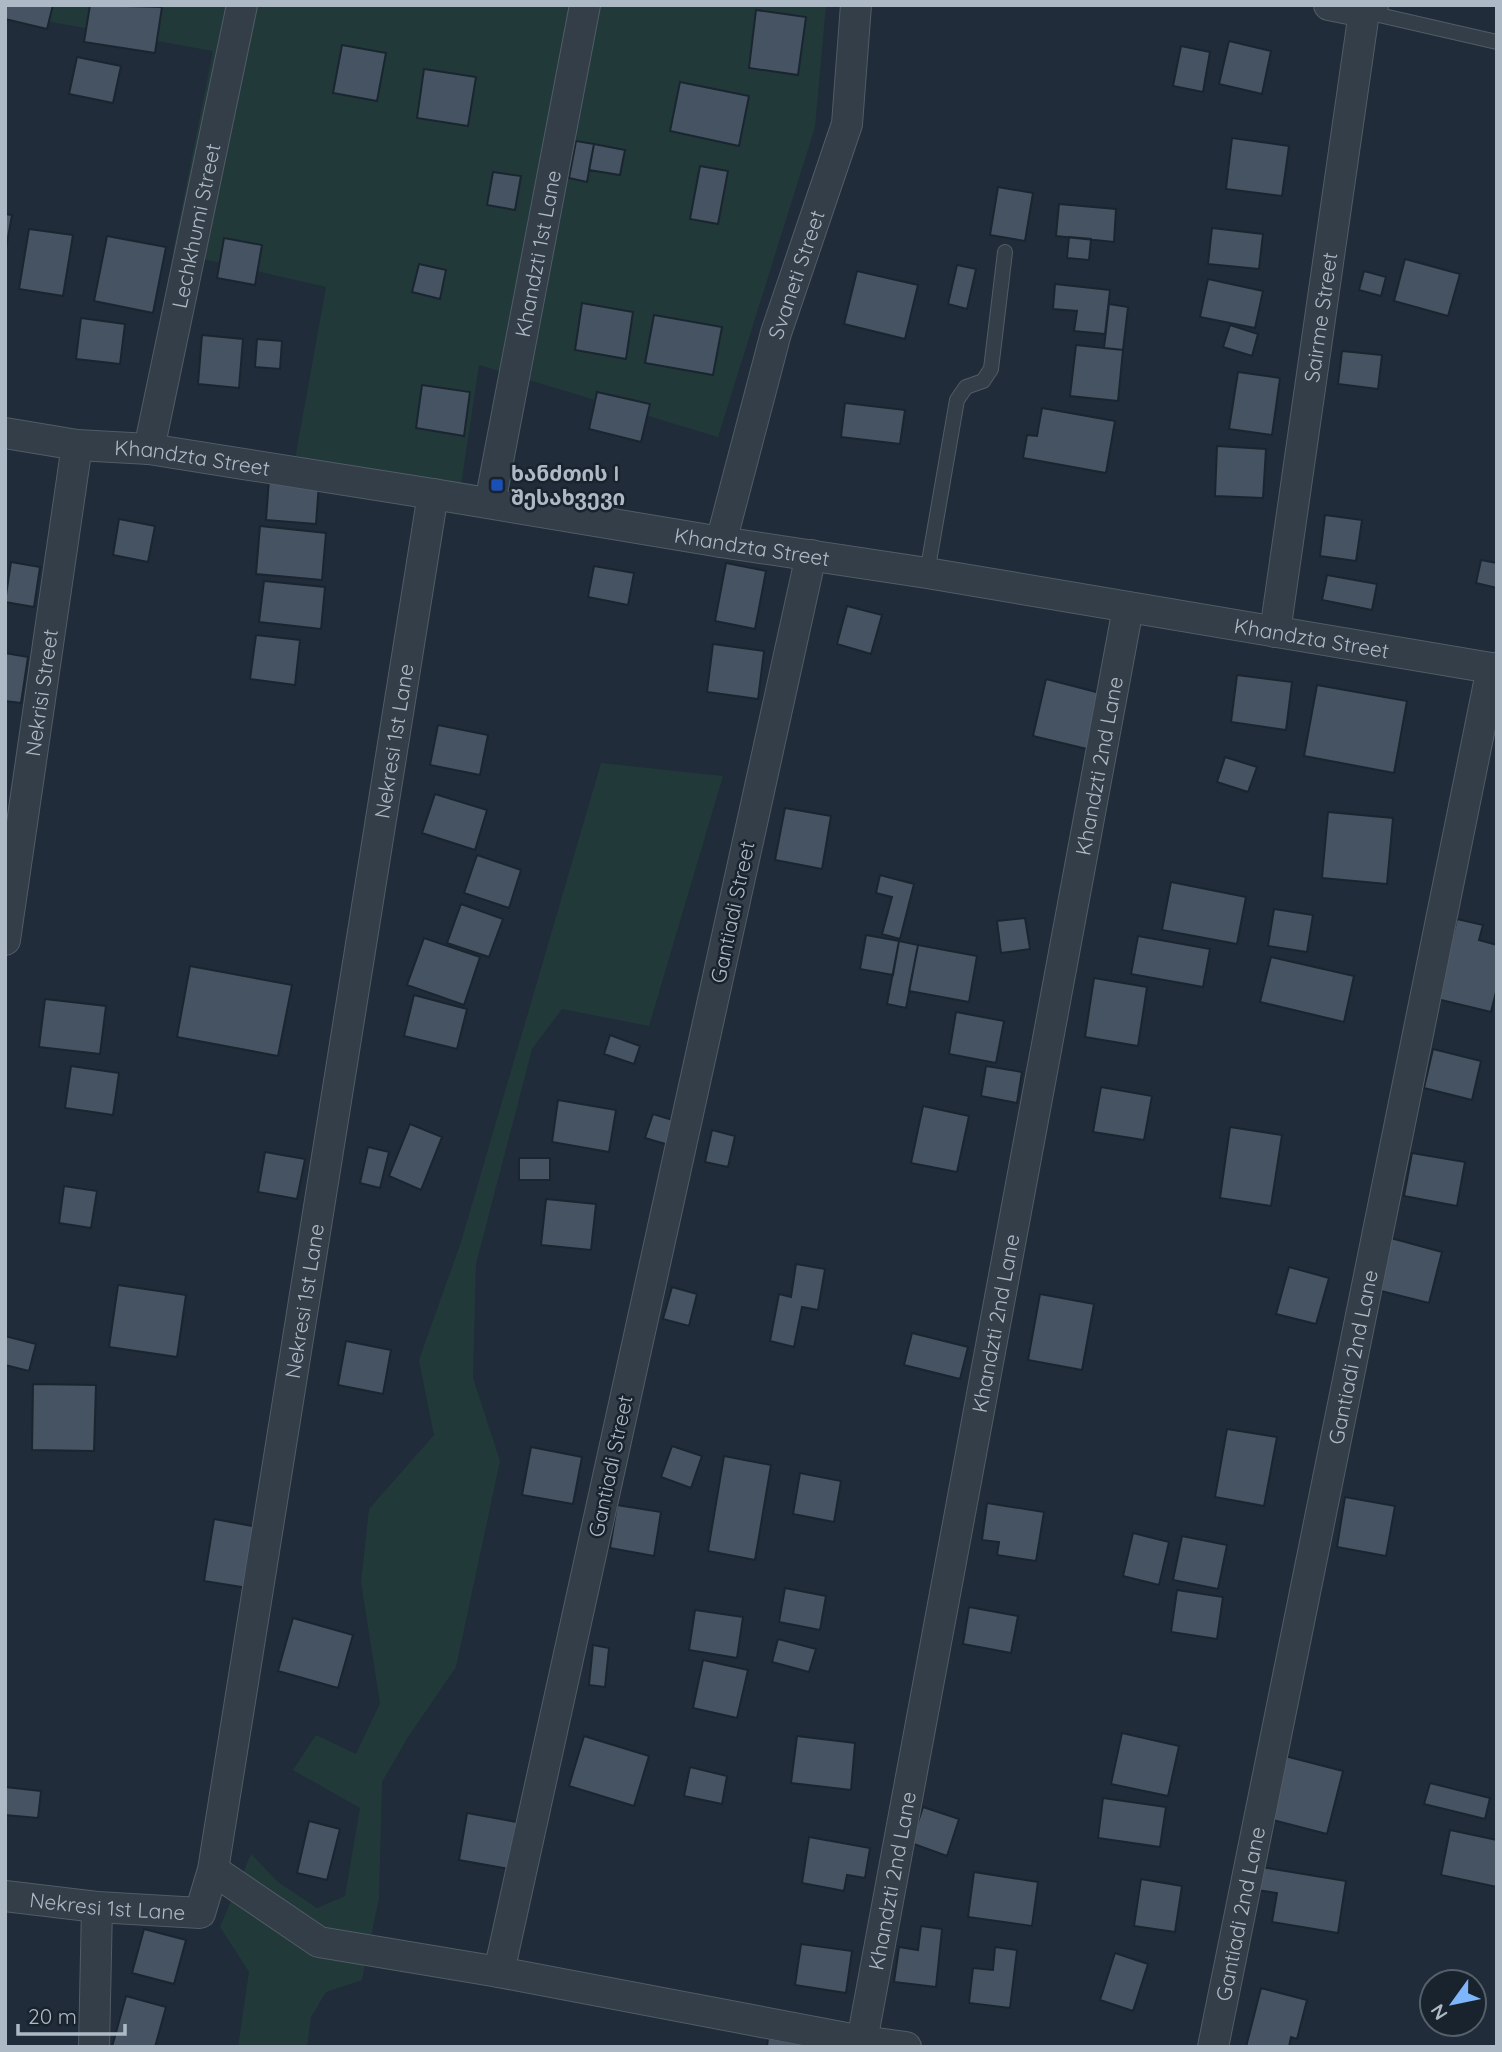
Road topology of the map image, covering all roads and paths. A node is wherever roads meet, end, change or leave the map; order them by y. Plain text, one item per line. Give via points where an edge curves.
1 (242, 5) edge
2 (585, 5) edge
3 (856, 5) edge
4 (1329, 5) edge
5 (1369, 9) edge
6 (1497, 42) edge
7 (1005, 252) dead end
8 (5, 433) edge
9 (77, 445) junction
10 (149, 449) junction
11 (433, 494) junction
12 (491, 503) junction
13 (721, 541) junction
14 (811, 555) junction
15 (927, 573) junction
16 (1128, 608) junction
17 (1275, 632) junction
18 (1494, 668) edge
19 (5, 940) edge
20 (213, 1870) junction
21 (5, 1896) edge
22 (97, 1907) junction
23 (499, 1972) junction
24 (862, 2041) junction
25 (94, 2047) edge
26 (906, 2047) edge
27 (1213, 2047) edge

1 - 10 street, Lechkhumi Street
2 - 12 street, Khandzti 1st Lane
3 - 13 street, Svaneti Street via 847,124 776,333
4 - 5 street
5 - 6 lane
5 - 17 street, Sairme Street
7 - 15 lane via 990,369 983,381 965,387 957,400
8 - 9 street, Khandzta Street
9 - 10 street, Khandzta Street
9 - 19 street, Nekrisi Street
10 - 11 street, Khandzta Street
11 - 12 street, Khandzta Street
11 - 20 street, Nekresi 1st Lane
12 - 13 street, Khandzta Street
13 - 14 street, Khandzta Street
14 - 15 street, Khandzta Street
14 - 23 street, Gantiadi Street
15 - 16 street, Khandzta Street
16 - 17 street, Khandzta Street
16 - 24 street, Khandzti 2nd Lane
17 - 18 street, Khandzta Street
18 - 27 street, Gantiadi 2nd Lane
20 - 22 street, Nekresi 1st Lane via 200,1913
20 - 23 street via 318,1942
21 - 22 street, Nekresi 1st Lane
22 - 25 street
23 - 24 street
24 - 26 street

